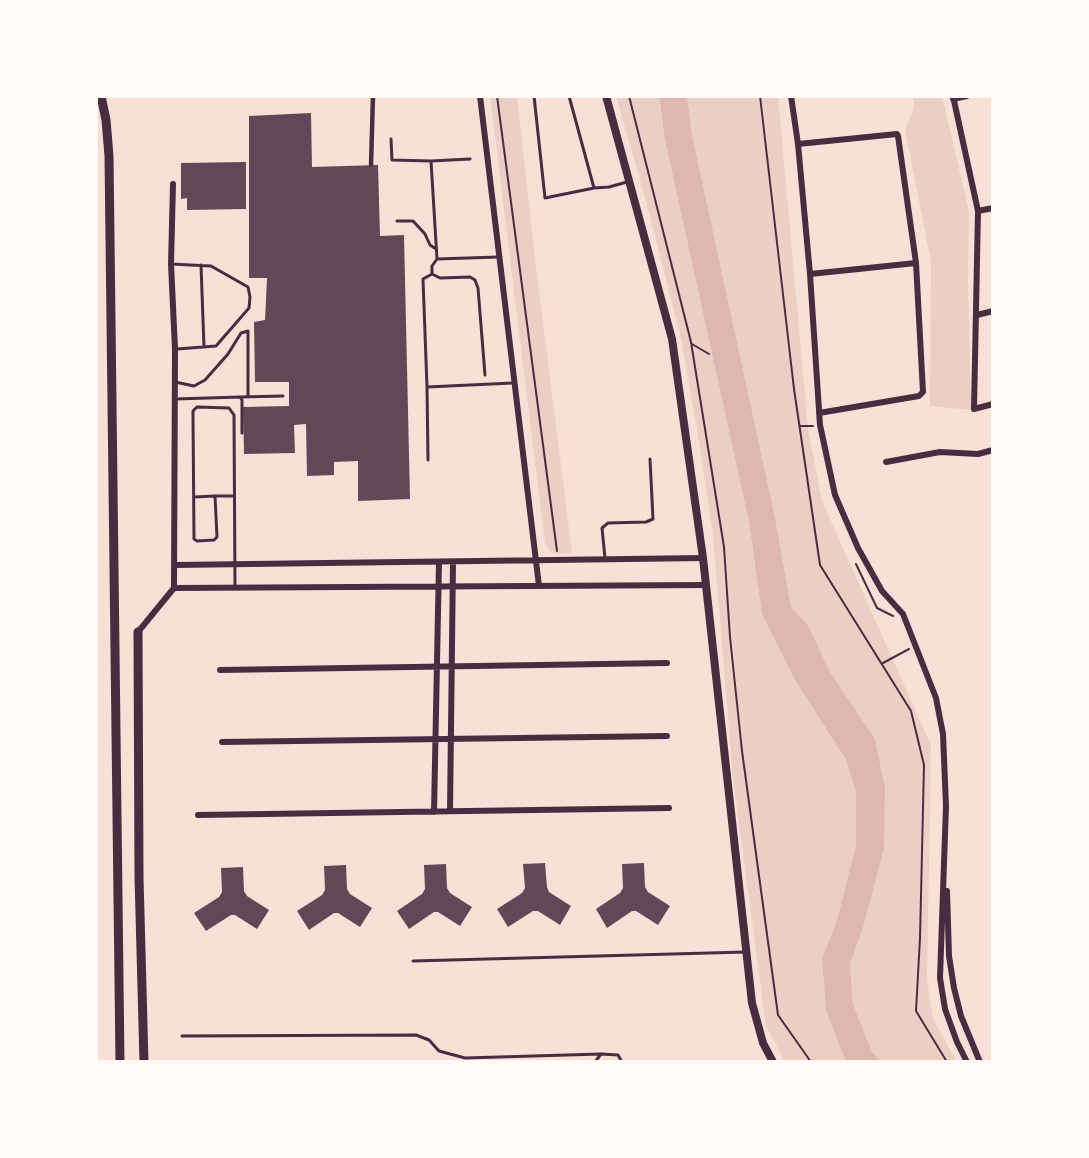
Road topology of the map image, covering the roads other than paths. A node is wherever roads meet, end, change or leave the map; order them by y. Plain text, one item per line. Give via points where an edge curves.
1 (101, 96) edge
2 (373, 96) edge
3 (480, 96) edge
4 (534, 96) edge
5 (569, 96) edge
6 (606, 96) edge
7 (791, 96) edge
8 (967, 96) edge
9 (953, 97) edge
10 (391, 139) dead end
11 (798, 144) junction
12 (471, 159) dead end
13 (431, 161) junction
14 (371, 165) dead end
15 (628, 181) junction
16 (173, 184) dead end
17 (594, 188) junction
18 (993, 208) edge
19 (978, 211) junction
20 (397, 221) dead end
21 (436, 249) junction
22 (500, 257) junction
23 (437, 259) junction
24 (171, 264) junction
25 (916, 264) junction
26 (201, 265) junction
27 (432, 274) junction
28 (810, 274) junction
29 (993, 311) edge
30 (977, 315) junction
31 (204, 346) junction
32 (175, 349) junction
33 (485, 375) dead end
34 (175, 382) junction
35 (515, 383) junction
36 (427, 387) junction
37 (283, 396) dead end
38 (240, 397) junction
39 (248, 397) junction
40 (175, 399) junction
41 (993, 404) edge
42 (819, 413) junction
43 (242, 433) dead end
44 (993, 450) edge
45 (650, 459) dead end
46 (428, 460) dead end
47 (886, 462) dead end
48 (215, 496) junction
49 (234, 496) junction
50 (194, 497) junction
51 (703, 558) junction
52 (606, 560) junction
53 (536, 561) junction
54 (439, 562) junction
55 (453, 562) junction
56 (236, 564) junction
57 (175, 565) junction
58 (705, 585) junction
59 (439, 586) junction
60 (453, 586) junction
61 (539, 586) junction
62 (236, 587) junction
63 (174, 588) junction
64 (138, 632) joint
65 (667, 663) dead end
66 (452, 666) junction
67 (437, 667) junction
68 (220, 670) dead end
69 (667, 736) dead end
70 (435, 740) junction
71 (451, 740) junction
72 (222, 742) dead end
73 (946, 806) junction
74 (669, 808) dead end
75 (434, 812) junction
76 (450, 812) junction
77 (198, 815) dead end
78 (748, 952) junction
79 (413, 961) dead end
80 (182, 1036) dead end
81 (601, 1054) junction
82 (120, 1062) edge
83 (144, 1062) edge
84 (595, 1062) edge
85 (622, 1062) edge
86 (773, 1062) edge
87 (967, 1062) edge
88 (980, 1062) edge

1 - 82 highway via 109,156
2 - 14 street
3 - 22 street
4 - 17 lane via 545,198
5 - 17 lane
6 - 15 main road
7 - 11 street
8 - 9 street
9 - 19 street
10 - 13 lane via 392,160
11 - 25 street via 897,134
11 - 28 street
12 - 13 lane
13 - 21 lane
15 - 17 lane
15 - 51 main road via 672,339
16 - 24 street
18 - 19 street
19 - 30 street
20 - 21 lane via 414,221
21 - 23 lane
22 - 23 lane
22 - 35 street
23 - 27 lane
24 - 26 lane
24 - 32 street
25 - 28 street
25 - 42 street via 923,392 919,396
26 - 31 lane
26 - 31 lane via 211,266 248,287 250,297 249,308 216,346
27 - 33 lane via 475,280
27 - 36 lane via 423,279
28 - 42 street
29 - 30 street
30 - 41 street via 974,408
31 - 32 lane
32 - 34 street
34 - 39 lane via 194,386 205,380 241,333 248,331
34 - 40 street
35 - 36 lane
35 - 53 street
36 - 46 lane
37 - 39 lane
38 - 39 lane
38 - 40 lane
38 - 43 lane
40 - 57 street
42 - 73 street via 835,495 882,591 903,614 936,698 943,734
44 - 47 street via 978,454 940,452
45 - 52 lane via 652,519 602,528
48 - 49 lane
48 - 50 lane
48 - 50 lane via 217,537 197,541
49 - 50 lane via 233,411 196,407
49 - 56 lane
51 - 52 street
51 - 58 main road
52 - 53 street
53 - 55 street
53 - 61 street
54 - 55 street
54 - 56 street
54 - 59 street
55 - 60 street
56 - 57 street
56 - 62 lane
57 - 63 street
58 - 61 street
58 - 78 main road
59 - 60 street
59 - 62 street
59 - 67 street
60 - 61 street
60 - 66 street
62 - 63 street
63 - 64 street
64 - 83 highway
65 - 66 street
66 - 67 street
66 - 71 street
67 - 68 street
67 - 70 street
69 - 71 street
70 - 71 street
70 - 72 street
70 - 75 street
71 - 76 street
73 - 87 street via 940,978 945,1009
73 - 88 street via 949,956 961,1016
74 - 76 street
75 - 76 street
75 - 77 street
78 - 79 lane
78 - 86 main road via 752,1003 763,1043
80 - 81 lane via 416,1035 429,1040 439,1051 465,1058
81 - 84 lane
81 - 85 lane via 618,1055

